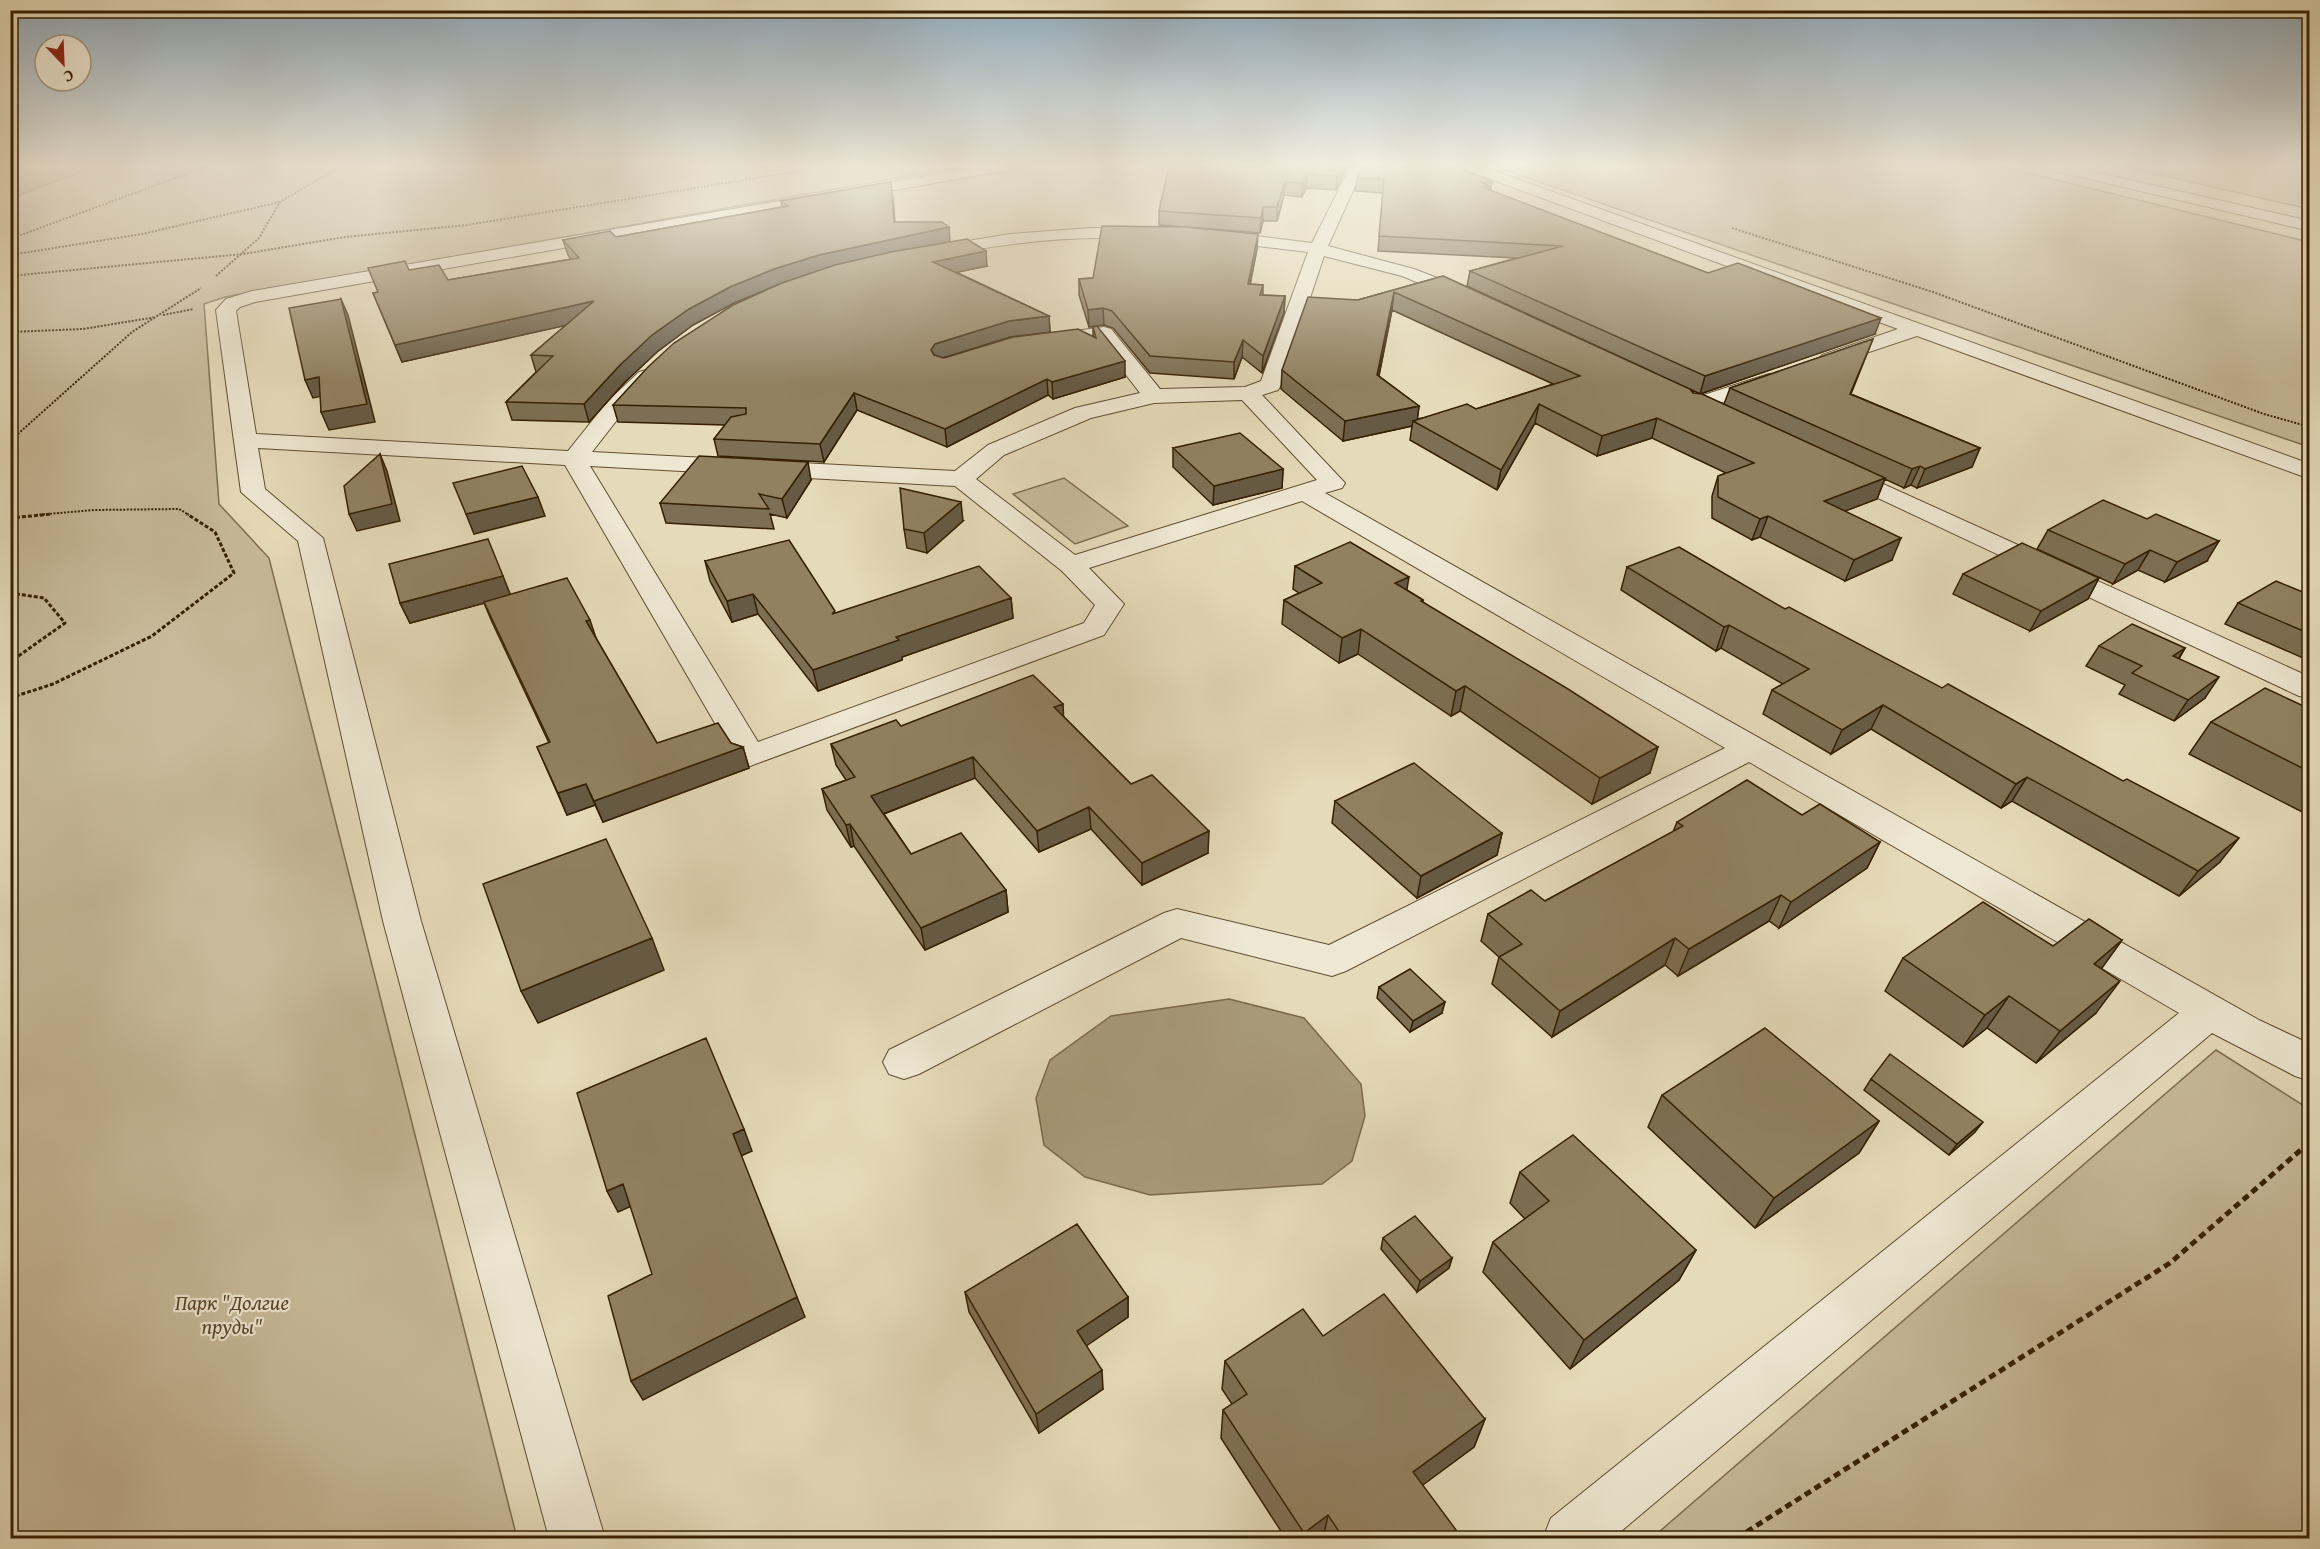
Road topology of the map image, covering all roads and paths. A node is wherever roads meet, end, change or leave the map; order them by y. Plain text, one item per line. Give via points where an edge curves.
1 (115, 238) edge
2 (260, 238) edge
3 (337, 238) edge
4 (592, 238) edge
5 (1033, 238) edge
6 (1248, 238) edge
7 (1323, 238) edge
8 (1665, 238) edge
9 (1768, 238) edge
10 (1318, 249) junction
11 (243, 254) junction
12 (10, 255) edge
13 (916, 255) edge
14 (10, 276) edge
15 (212, 280) dead end
16 (204, 286) dead end
17 (201, 307) dead end
18 (1493, 308) edge
19 (159, 316) junction
20 (1915, 330) junction
21 (10, 332) edge
22 (1022, 343) edge
23 (660, 363) edge
24 (1806, 367) edge
25 (1784, 375) edge
26 (1248, 393) junction
27 (1674, 394) edge
28 (1154, 396) junction
29 (1696, 405) junction
30 (1728, 420) edge
31 (2310, 427) edge
32 (244, 440) junction
33 (10, 441) edge
34 (574, 459) junction
35 (1825, 464) edge
36 (2310, 472) edge
37 (961, 479) junction
38 (1305, 492) junction
39 (10, 518) edge
40 (1071, 565) junction
41 (10, 593) edge
42 (10, 662) edge
43 (2310, 689) edge
44 (10, 698) edge
45 (1750, 748) junction
46 (2227, 1022) junction
47 (904, 1062) dead end
48 (2310, 1064) edge
49 (2310, 1142) edge
50 (577, 1539) edge
51 (1571, 1539) edge
52 (1737, 1539) edge

1 - 12 path
2 - 11 path
3 - 11 path
4 - 32 street via 233,303 226,310
5 - 13 street
6 - 10 street
7 - 10 street
8 - 20 street
9 - 31 path via 1985,310 2264,414
10 - 18 street via 1376,262
10 - 26 street via 1270,385
11 - 14 path
11 - 15 path
16 - 19 path
17 - 19 path
19 - 21 path via 52,333
19 - 33 path via 132,332
20 - 24 street
20 - 36 street
22 - 28 street via 1104,333
23 - 34 street via 616,406
25 - 29 street
26 - 28 street
26 - 38 street via 1334,483
27 - 29 street
28 - 37 street via 1083,413 996,450
29 - 30 street
32 - 34 street
32 - 50 street via 253,492 310,538 402,921
34 - 37 street
34 - 40 street via 750,756 1094,629 1110,604
35 - 43 street
37 - 40 street
38 - 40 street
38 - 45 street
39 - 44 path via 94,510 179,509 215,532 234,573 152,636 52,684
41 - 42 path via 44,598 65,623
45 - 46 street
45 - 47 street via 1332,961 1177,923
46 - 48 street
46 - 51 street
49 - 52 path via 2170,1263

